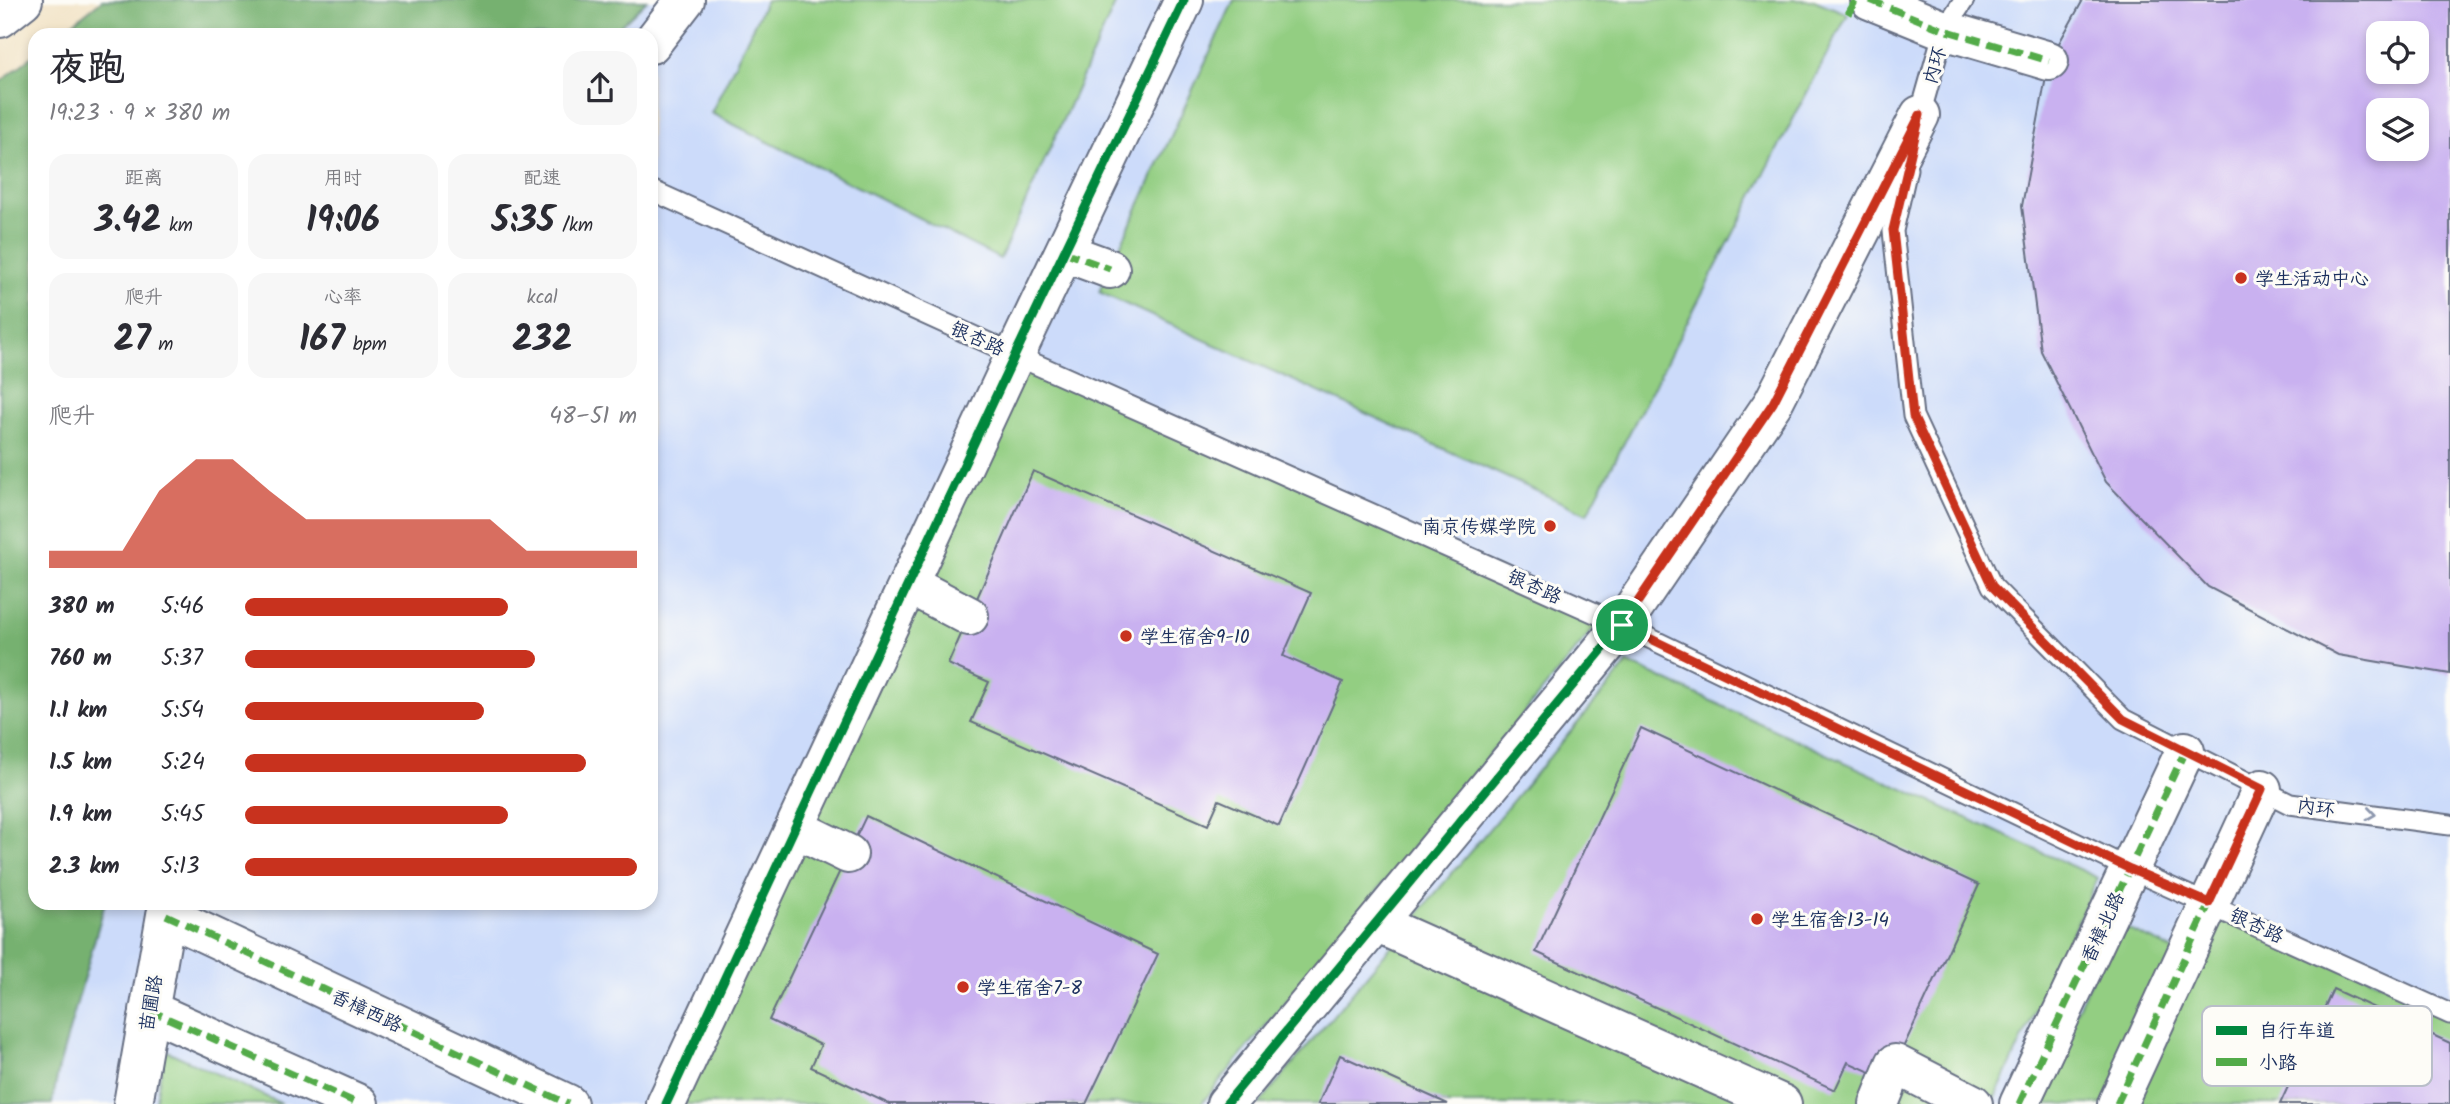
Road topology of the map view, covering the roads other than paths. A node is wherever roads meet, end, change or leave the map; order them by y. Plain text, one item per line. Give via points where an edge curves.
1 (23, 0) edge
2 (685, 0) edge
3 (1184, 0) edge
4 (1858, 5) edge
5 (1954, 15) edge
6 (0, 18) edge
7 (658, 35) edge
8 (2049, 61) dead end
9 (1920, 115) junction
10 (658, 193) edge
11 (1064, 252) junction
12 (1110, 270) dead end
13 (1015, 355) junction
14 (908, 584) junction
15 (969, 616) dead end
16 (1622, 625) junction
17 (2185, 751) junction
18 (2262, 789) junction
19 (2450, 825) edge
20 (795, 828) junction
21 (848, 854) dead end
22 (2130, 869) junction
23 (2209, 903) junction
24 (168, 910) edge
25 (170, 910) edge
26 (1376, 923) junction
27 (149, 1010) junction
28 (2450, 1014) edge
29 (133, 1104) edge
30 (359, 1104) edge
31 (568, 1104) edge
32 (666, 1104) edge
33 (1226, 1104) edge
34 (1782, 1104) edge
35 (1879, 1104) edge
36 (1973, 1104) edge
37 (2019, 1104) edge
38 (2117, 1104) edge

1 - 6 street
2 - 7 street
3 - 11 street
4 - 5 street
5 - 8 street
5 - 9 lane, 内环
9 - 16 street via 1773,403
9 - 17 lane, 内环 via 1893,230 1913,416 1992,586 2123,719
10 - 13 lane, 银杏路
11 - 12 street
11 - 13 street
13 - 14 street
13 - 16 lane, 银杏路
14 - 15 street
14 - 20 street
16 - 22 lane, 银杏路
16 - 26 street
17 - 18 lane, 内环
17 - 22 street, 香樟北路
18 -> 19 lane, 内环 via 2290,804
18 - 23 street
20 - 21 street
20 - 32 street
22 - 23 lane, 银杏路
22 - 37 street, 香樟北路
23 - 28 lane, 银杏路
23 - 38 street
24 - 27 street, 苗圃路
25 - 31 street, 香樟西路
26 - 33 street
26 - 34 street
27 - 29 street, 苗圃路
27 - 30 street
35 - 36 street via 1895,1064

